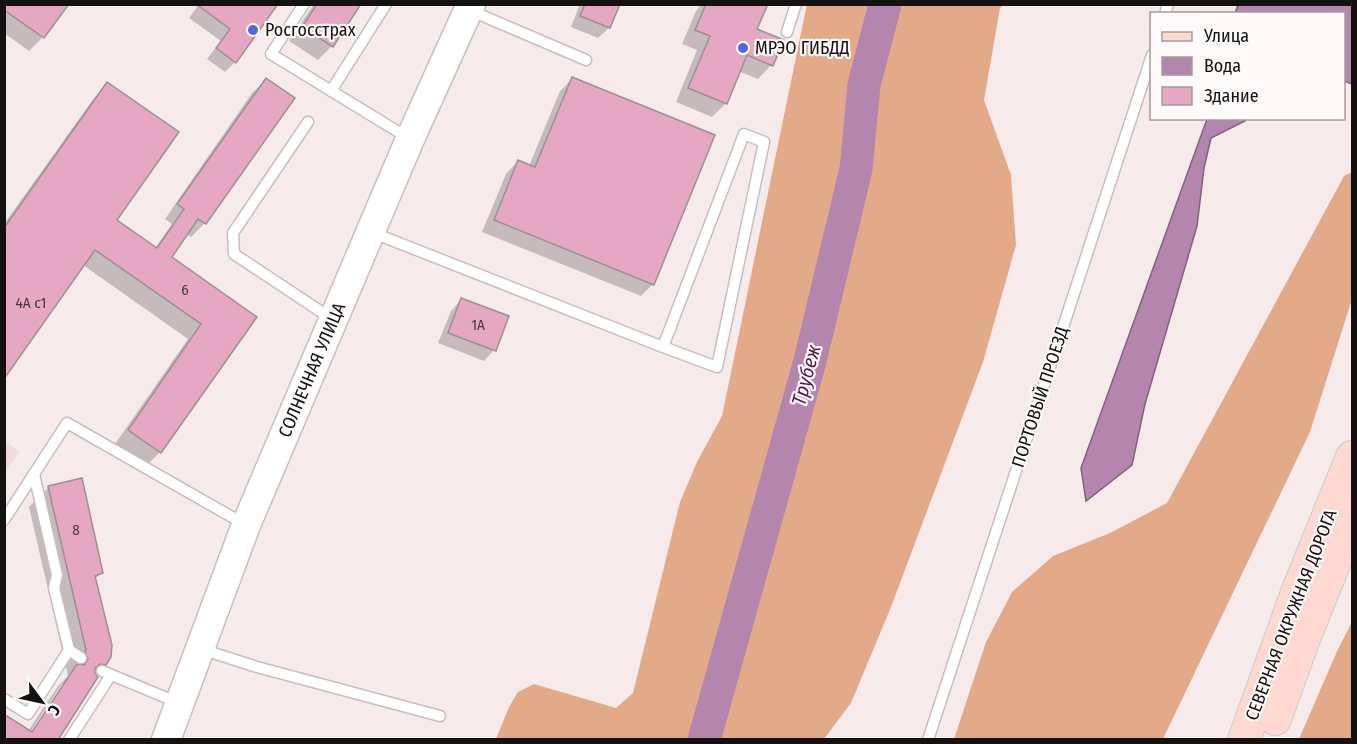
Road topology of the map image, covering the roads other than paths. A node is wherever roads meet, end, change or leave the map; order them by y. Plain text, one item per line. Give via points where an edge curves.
1 (304, 4) edge
2 (386, 4) edge
3 (796, 4) edge
4 (470, 7) edge
5 (787, 32) dead end
6 (586, 60) dead end
7 (1150, 62) edge
8 (331, 91) junction
9 (308, 122) dead end
10 (410, 139) junction
11 (370, 232) junction
12 (334, 320) junction
13 (663, 347) junction
14 (1353, 457) edge
15 (34, 474) junction
16 (1353, 519) edge
17 (4, 520) edge
18 (246, 525) junction
19 (201, 648) junction
20 (69, 650) junction
21 (81, 658) dead end
22 (4, 699) edge
23 (180, 704) junction
24 (440, 716) dead end
25 (69, 740) edge
26 (166, 740) edge
27 (928, 740) edge
28 (1244, 740) edge
29 (1267, 740) edge

1 - 8 lane via 272,54
2 - 8 lane
3 - 5 lane
4 - 6 lane
4 - 10 main road, СОЛНЕЧНАЯ УЛИЦА
7 - 27 lane, ПОРТОВЫЙ ПРОЕЗД
8 - 10 lane
9 - 12 lane via 233,233 234,254
10 - 11 main road, СОЛНЕЧНАЯ УЛИЦА
11 - 12 main road, СОЛНЕЧНАЯ УЛИЦА
11 - 13 lane
12 - 18 main road, СОЛНЕЧНАЯ УЛИЦА
13 - 13 lane via 744,134 764,142 717,367
14 - 28 main road, СЕВЕРНАЯ ОКРУЖНАЯ ДОРОГА via 1298,590
15 - 17 lane
15 - 18 lane via 67,423
15 - 20 lane
16 - 29 main road
18 - 19 main road, СОЛНЕЧНАЯ УЛИЦА
19 - 23 main road, СОЛНЕЧНАЯ УЛИЦА
19 - 24 lane
20 - 21 lane
20 - 22 lane via 28,714
23 - 25 lane via 106,673
23 - 26 main road, СОЛНЕЧНАЯ УЛИЦА

